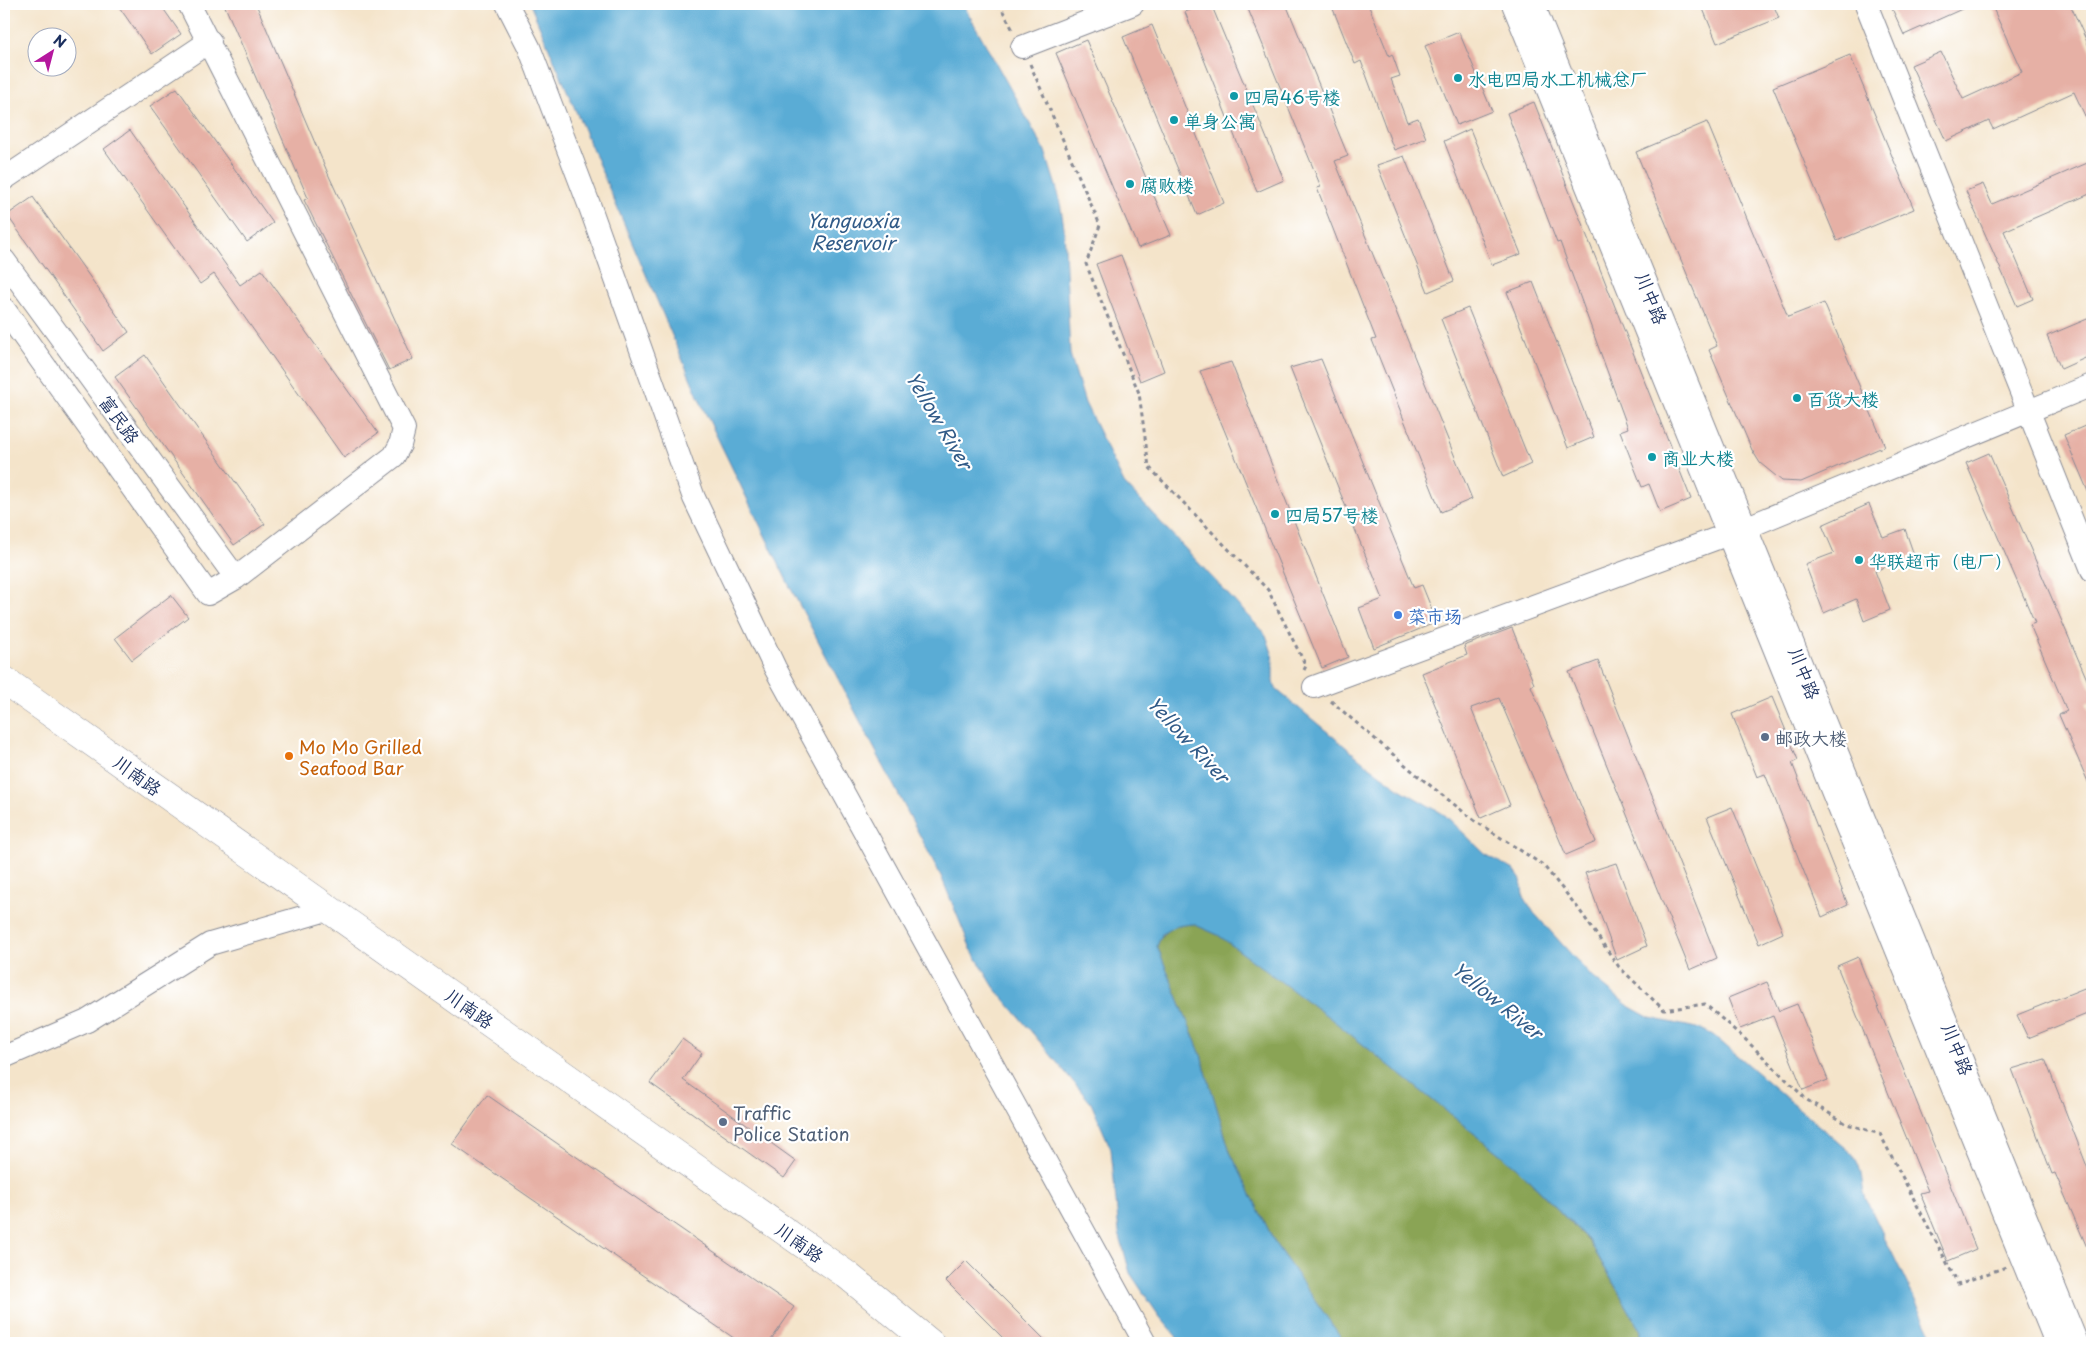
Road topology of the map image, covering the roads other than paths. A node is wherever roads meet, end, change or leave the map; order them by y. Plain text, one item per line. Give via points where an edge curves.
1 (189, 4) edge
2 (507, 4) edge
3 (1133, 4) edge
4 (1512, 4) edge
5 (1533, 4) edge
6 (1866, 4) edge
7 (210, 41) junction
8 (1022, 46) road end
9 (4, 179) edge
10 (4, 260) edge
11 (4, 309) edge
12 (2092, 385) edge
13 (2029, 411) junction
14 (1736, 532) junction
15 (2092, 570) edge
16 (236, 578) junction
17 (4, 680) edge
18 (1314, 686) road end
19 (330, 909) junction
20 (4, 1057) edge
21 (930, 1343) edge
22 (1145, 1343) edge
23 (2056, 1343) edge
24 (2077, 1343) edge

1 - 7 street
2 - 22 street via 529,47 590,207 694,498 775,668
3 - 8 street
4 - 14 street, 川中路
5 - 14 street, 川中路
6 - 13 street
7 - 9 street
7 - 16 street via 404,429 394,456
10 - 16 street, 富民路
11 - 16 street, 富民路 via 208,594
12 - 13 street
13 - 14 street
13 - 15 street
14 - 18 street
14 - 23 street, 川中路
14 - 24 street, 川中路
17 - 19 main road, 川南路
19 - 20 street via 210,944 88,1021
19 - 21 main road, 川南路 via 847,1275

